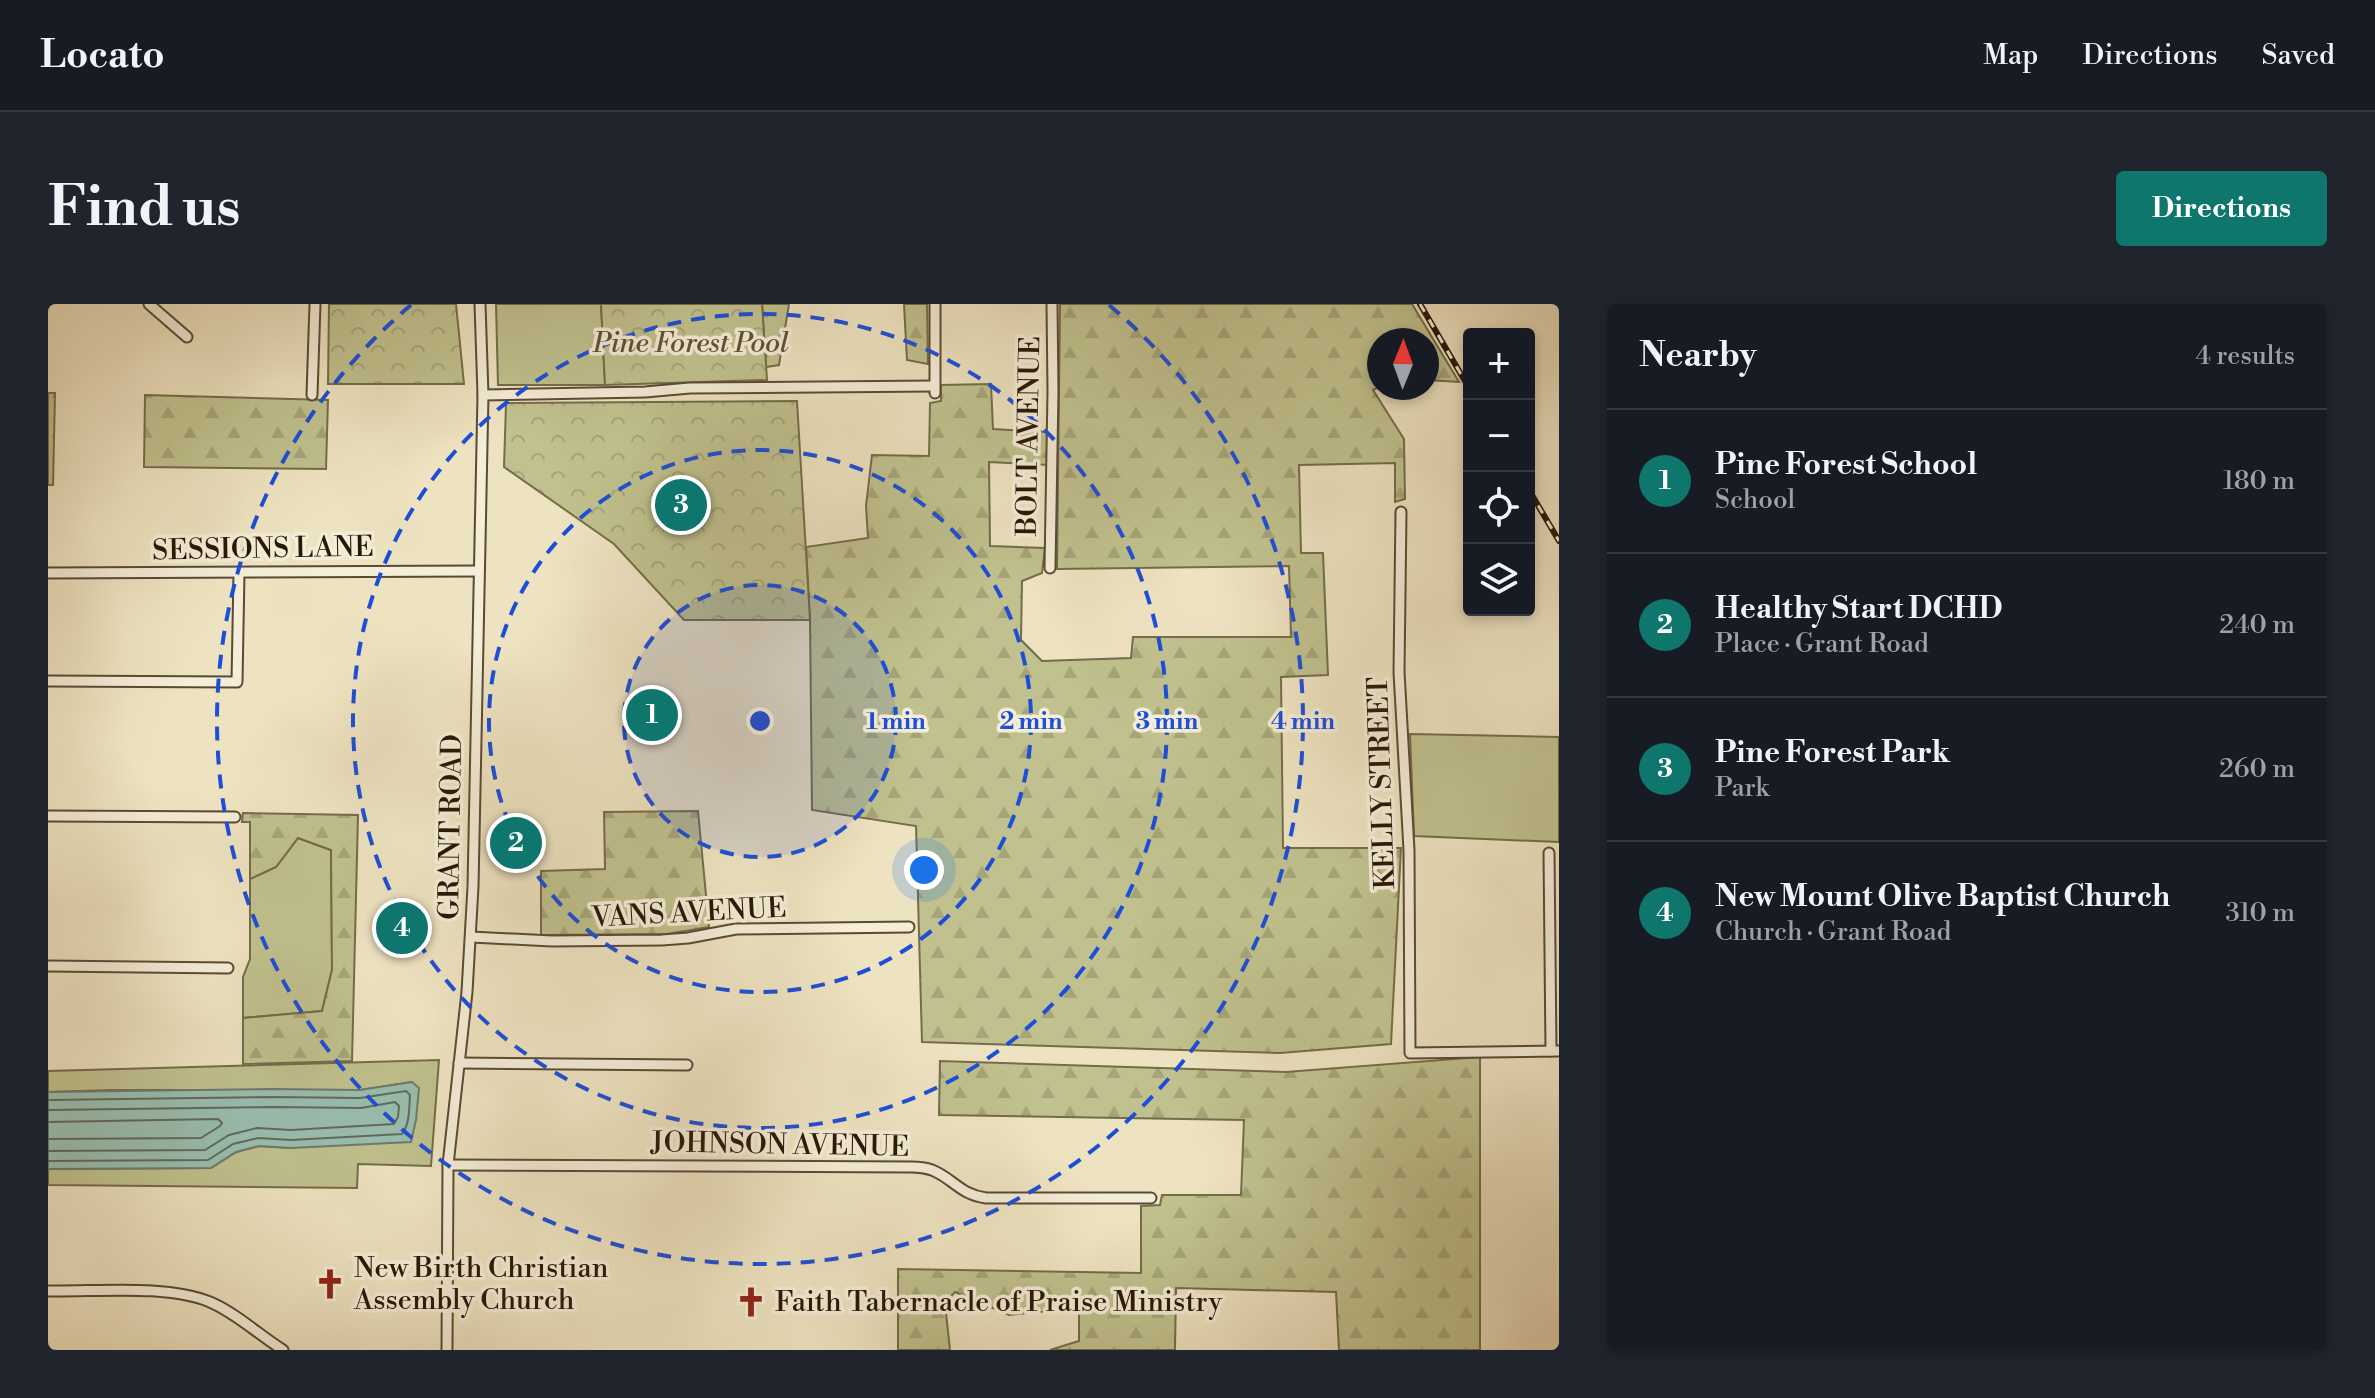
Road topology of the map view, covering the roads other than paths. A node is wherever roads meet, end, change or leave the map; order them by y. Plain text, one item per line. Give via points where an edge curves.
1 (149, 304) edge
2 (315, 304) edge
3 (480, 304) edge
4 (935, 304) edge
5 (1052, 304) edge
6 (187, 337) dead end
7 (312, 395) dead end
8 (483, 395) junction
9 (1401, 512) dead end
10 (1050, 568) dead end
11 (478, 571) junction
12 (48, 573) edge
13 (239, 573) junction
14 (48, 681) edge
15 (48, 816) edge
16 (235, 817) dead end
17 (1549, 853) dead end
18 (909, 927) dead end
19 (471, 937) junction
20 (48, 966) edge
21 (228, 968) dead end
22 (1555, 1051) edge
23 (459, 1063) junction
24 (687, 1065) dead end
25 (448, 1165) junction
26 (1151, 1198) dead end
27 (48, 1291) edge
28 (283, 1350) edge
29 (447, 1350) edge

1 - 6 street
2 - 7 street
3 - 8 street, GRANT ROAD
4 - 8 street via 934,390 690,388
5 - 10 street, BOLT AVENUE
8 - 11 street, GRANT ROAD
9 - 22 street, KELLY STREET via 1399,672 1409,850 1410,1053
11 - 13 street, SESSIONS LANE
11 - 19 street, GRANT ROAD
12 - 13 street, SESSIONS LANE
13 - 14 street via 237,682
15 - 16 street
17 - 22 street
18 - 19 street, VANS AVENUE via 736,929 662,940
19 - 23 street, GRANT ROAD
20 - 21 street
23 - 24 street
23 - 25 street, GRANT ROAD
25 - 26 street, JOHNSON AVENUE via 912,1167 930,1169 964,1192 986,1198
25 - 29 street, GRANT ROAD
27 - 28 street via 191,1296 212,1303

